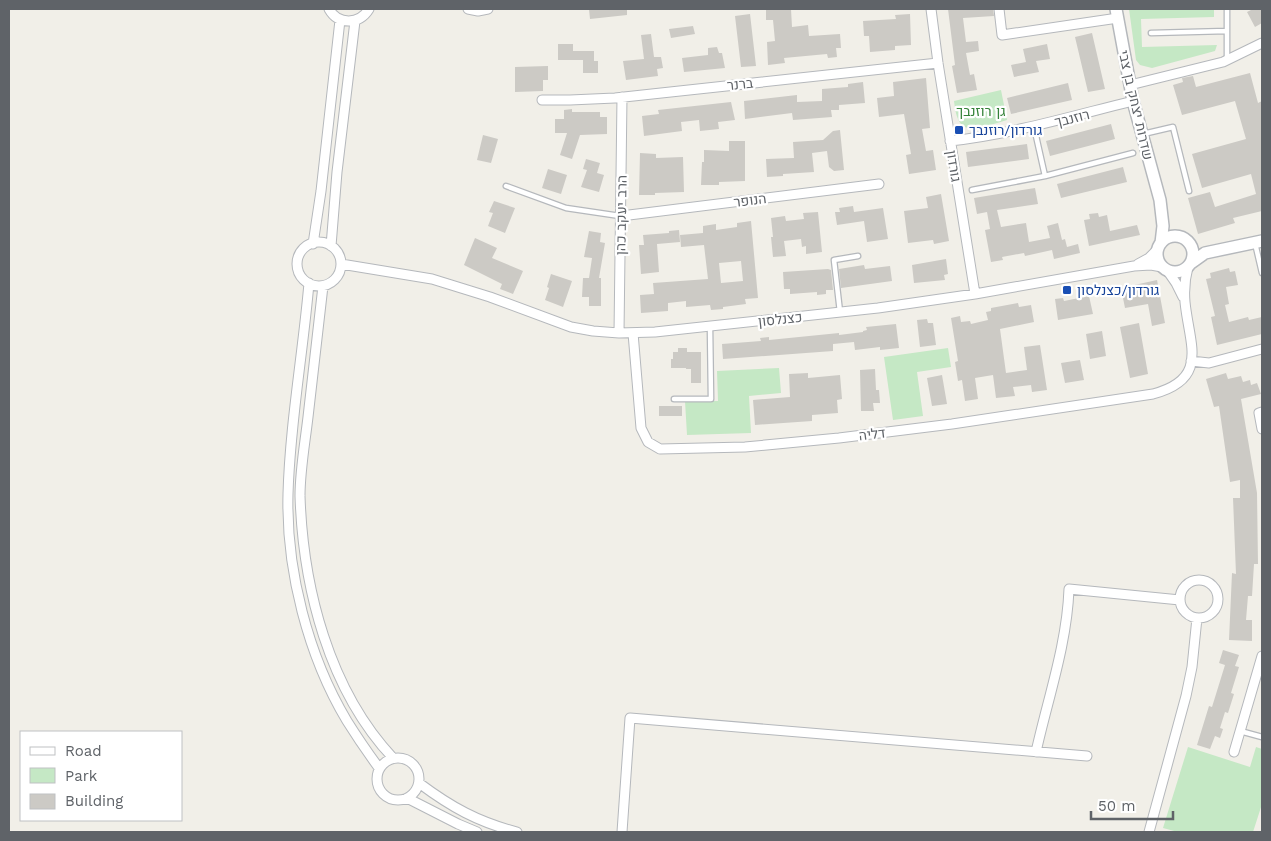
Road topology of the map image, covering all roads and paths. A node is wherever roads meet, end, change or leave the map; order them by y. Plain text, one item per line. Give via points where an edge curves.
1 (329, 9) edge
2 (368, 9) edge
3 (468, 9) edge
4 (488, 9) edge
5 (931, 9) edge
6 (999, 9) edge
7 (1227, 9) edge
8 (1117, 13) edge
9 (340, 20) junction
10 (355, 20) junction
11 (1227, 31) junction
12 (1151, 33) dead end
13 (1262, 44) edge
14 (1227, 60) junction
15 (938, 63) junction
16 (1130, 85) junction
17 (622, 97) junction
18 (542, 100) dead end
19 (1133, 102) junction
20 (1034, 127) junction
21 (1142, 134) junction
22 (950, 141) junction
23 (1133, 153) dead end
24 (1045, 176) junction
25 (879, 184) dead end
26 (506, 186) dead end
27 (972, 190) dead end
28 (1189, 191) dead end
29 (1160, 200) junction
30 (621, 216) junction
31 (1184, 240) junction
32 (1259, 242) edge
33 (313, 244) junction
34 (331, 246) junction
35 (1160, 246) junction
36 (1225, 249) junction
37 (858, 256) dead end
38 (341, 264) junction
39 (1189, 265) junction
40 (1134, 266) junction
41 (1165, 268) junction
42 (1262, 273) edge
43 (309, 283) junction
44 (323, 286) junction
45 (975, 294) junction
46 (1185, 302) junction
47 (840, 313) junction
48 (710, 326) junction
49 (619, 333) junction
50 (633, 333) junction
51 (1262, 349) edge
52 (1191, 361) junction
53 (674, 399) dead end
54 (1262, 412) edge
55 (1262, 429) edge
56 (1180, 600) junction
57 (1197, 618) junction
58 (1262, 656) edge
59 (1240, 731) junction
60 (1262, 737) edge
61 (1036, 752) junction
62 (1234, 752) dead end
63 (1087, 756) dead end
64 (393, 758) junction
65 (379, 768) junction
66 (419, 783) junction
67 (408, 798) junction
68 (477, 832) edge
69 (517, 832) edge
70 (622, 832) edge
71 (1148, 832) edge

1 - 9 street
2 - 10 street
3 - 4 street
5 - 15 street, גורדון
6 - 8 street via 1002,35
7 - 11 lane
8 - 16 street, שדרות יצחק בן צבי
9 - 10 street
9 - 33 street
10 - 34 street
11 - 12 lane
11 - 14 lane
13 - 14 street
14 - 16 street
15 - 17 street, ברנר
15 - 22 street, גורדון
16 - 19 street, שדרות יצחק בן צבי
17 - 18 street, ברנר
17 - 30 street, הרב יעקב כהן
19 - 20 street, רוזנבך
19 - 21 street, שדרות יצחק בן צבי
20 - 22 street, רוזנבך
20 - 24 lane
21 - 28 lane via 1173,127
21 - 29 street, שדרות יצחק בן צבי
22 - 45 street, גורדון
23 - 24 lane
24 - 27 lane
25 - 30 street, הנופר
26 - 30 lane via 566,208
29 - 31 street, שדרות יצחק בן צבי via 1170,224
29 - 35 street, שדרות יצחק בן צבי via 1163,226
30 - 49 street, הרב יעקב כהן
31 - 35 street via 1169,238
31 - 36 street via 1204,247
31 - 39 street via 1192,252
32 - 36 street
32 - 42 lane
33 - 34 street
33 - 43 street via 301,252 298,264 301,276
34 - 38 street
35 - 40 street, כצנלסון via 1150,258
35 - 41 street via 1157,257
36 - 39 street via 1205,253
37 - 47 lane via 834,260
38 - 44 street via 338,276
38 - 49 street, כצנלסון via 432,279 571,327
39 - 41 street via 1178,272
39 - 46 street
40 - 41 street, כצנלסון
40 - 45 street, כצנלסון
41 - 46 street
43 - 44 street
43 - 65 street via 290,456 290,551 302,608 326,677 347,721
44 - 64 street via 300,494 307,569 317,614 344,686 366,726
45 - 47 street, כצנלסון
46 - 52 street
47 - 48 street, כצנלסון
48 - 50 street, כצנלסון
48 - 53 lane via 711,399
49 - 50 street, כצנלסון
50 - 52 street, דליה via 642,432 651,445 666,450 831,439 1153,394 1170,389 1181,381
51 - 52 street via 1208,363
54 - 55 street via 1259,413
56 - 57 street via 1186,613
56 - 57 street via 1183,589 1192,582 1202,581 1212,586 1217,596 1216,607 1210,615
56 - 61 street via 1069,588 1062,650
57 - 71 street via 1186,696
58 - 59 street
59 - 60 lane
59 - 62 street
61 - 63 street
61 - 70 street via 630,718
64 - 65 street
64 - 66 street via 402,758 413,764 418,771
65 - 67 street via 377,783 382,794 394,800
66 - 67 street
66 - 69 street via 470,816
67 - 68 street

